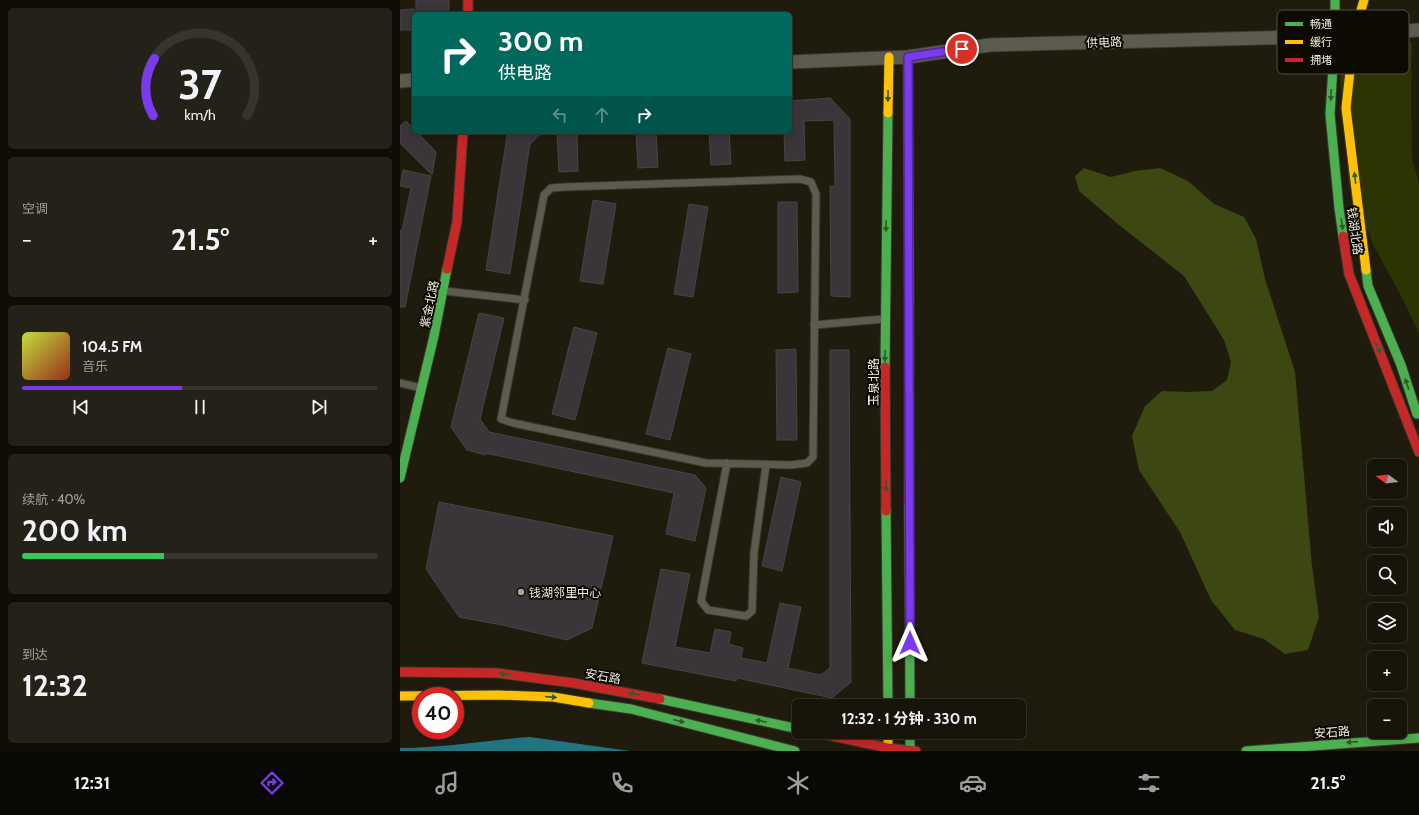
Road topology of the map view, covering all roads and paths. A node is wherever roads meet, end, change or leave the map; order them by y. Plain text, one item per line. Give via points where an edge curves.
1 (468, 0) edge
2 (1364, 0) edge
3 (1361, 10) edge
4 (468, 12) edge
5 (1419, 30) edge
6 (1409, 31) edge
7 (1277, 38) edge
8 (889, 57) junction
9 (908, 57) junction
10 (792, 62) edge
11 (1333, 74) edge
12 (1350, 74) edge
13 (412, 80) edge
14 (400, 81) edge
15 (463, 134) edge
16 (444, 290) junction
17 (525, 300) junction
18 (885, 319) junction
19 (814, 325) junction
20 (400, 383) edge
21 (422, 388) junction
22 (1419, 421) edge
23 (1419, 452) edge
24 (727, 463) junction
25 (766, 464) junction
26 (400, 478) edge
27 (400, 672) edge
28 (400, 696) edge
29 (888, 699) edge
30 (910, 699) edge
31 (792, 727) edge
32 (1419, 738) edge
33 (844, 739) edge
34 (911, 739) edge
35 (888, 749) edge
36 (796, 751) edge
37 (912, 751) edge
38 (1246, 751) edge

1 - 4 street
2 - 3 street, 钱湖北路
5 - 6 street, 供电路
7 - 9 street, 供电路 via 990,45
8 - 9 street, 供电路
8 - 10 street, 供电路
8 -> 18 street, 玉泉北路
9 - 30 street
11 -> 23 street, 钱湖北路 via 1330,114 1339,208 1349,274
22 -> 12 street, 钱湖北路 via 1401,365 1368,286 1346,108
13 - 14 street
15 - 16 street, 紫金北路 via 458,222
16 - 17 lane
16 - 21 street, 紫金北路
17 - 19 lane via 544,196 551,188 800,179 811,182 816,194
17 - 24 lane via 501,419 706,463
18 - 19 lane
18 -> 29 street, 玉泉北路
19 - 25 lane via 813,457 807,463
20 - 21 lane
21 - 26 street, 紫金北路
24 - 25 lane
24 - 25 lane via 701,601 708,610 746,616 752,611 754,553
31 -> 27 street, 安石路 via 637,694 556,680 496,673
28 -> 36 street via 553,697 631,709
32 -> 38 street, 安石路
33 - 35 street
34 - 37 street
35 - 37 street

